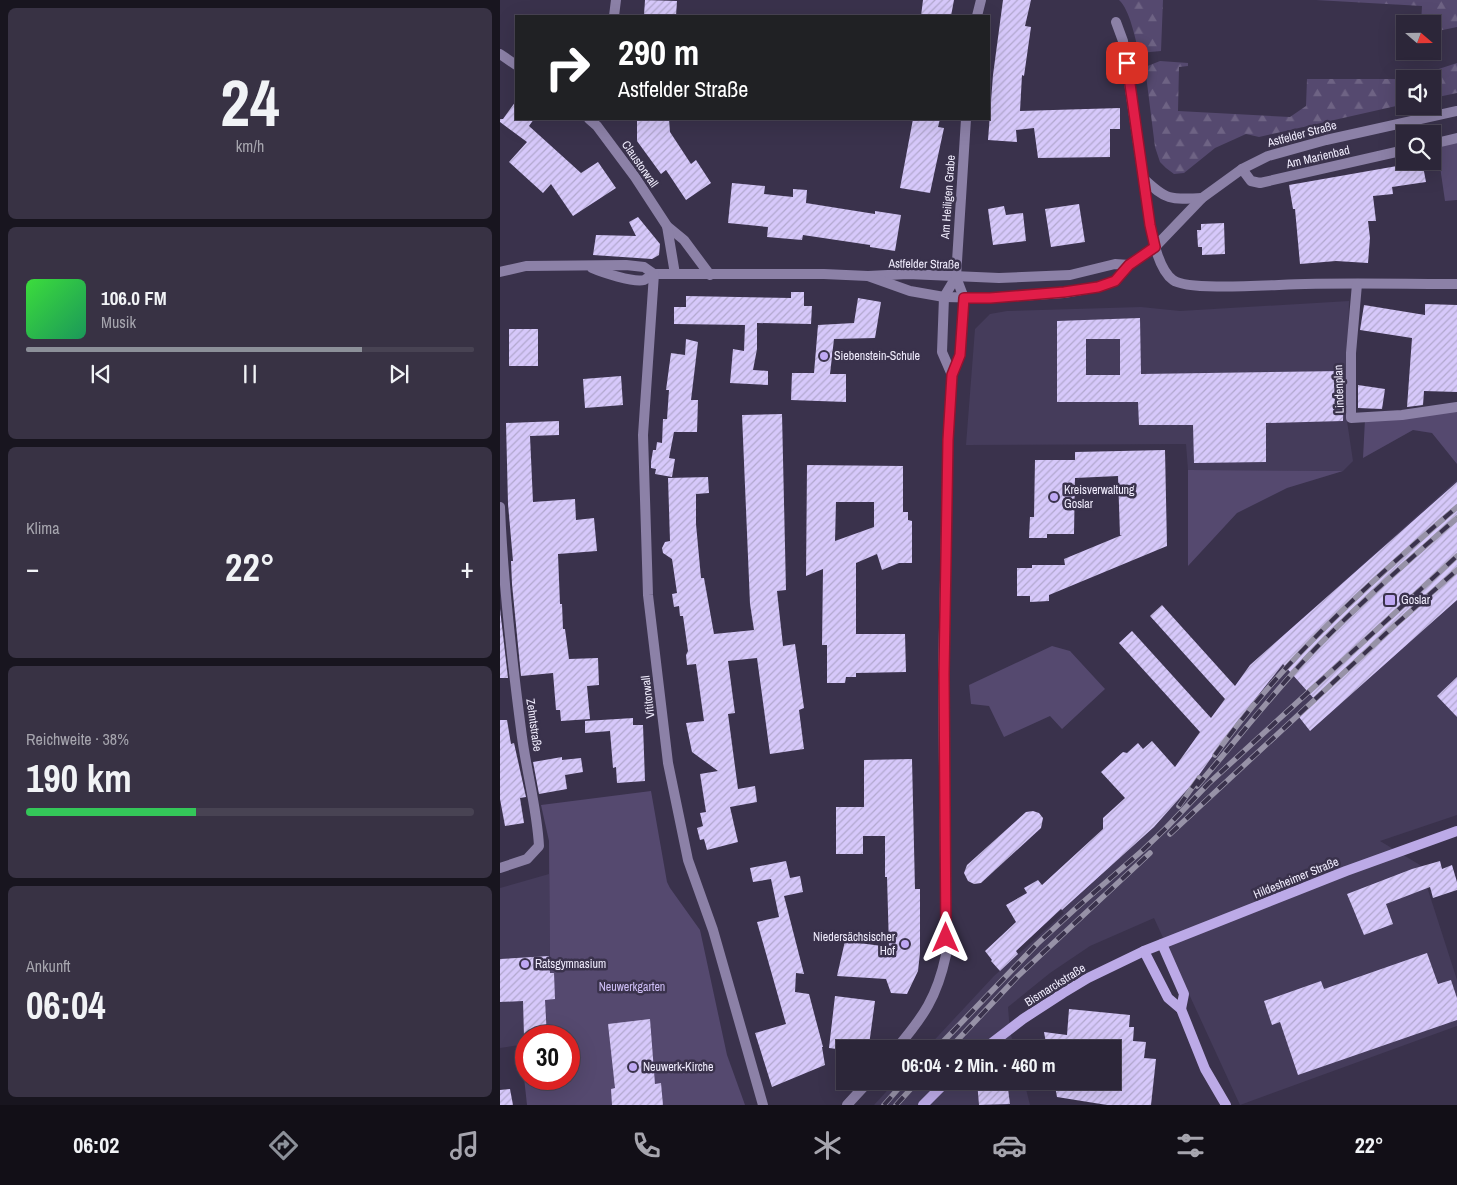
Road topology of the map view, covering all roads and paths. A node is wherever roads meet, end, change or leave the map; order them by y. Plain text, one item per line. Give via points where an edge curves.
1 (616, 0) edge
2 (980, 0) edge
3 (614, 15) edge
4 (977, 15) edge
5 (1116, 22) dead end
6 (500, 54) edge
7 (515, 64) edge
8 (1457, 111) edge
9 (966, 120) edge
10 (599, 123) edge
11 (1457, 138) edge
12 (1441, 142) edge
13 (1396, 152) edge
14 (1242, 169) junction
15 (1143, 178) junction
16 (1202, 198) junction
17 (667, 226) junction
18 (1155, 247) junction
19 (1129, 265) junction
20 (500, 272) edge
21 (654, 274) junction
22 (675, 274) junction
23 (710, 274) junction
24 (868, 276) junction
25 (956, 277) junction
26 (1357, 284) junction
27 (1457, 284) edge
28 (944, 297) junction
29 (964, 298) junction
30 (952, 375) junction
31 (1457, 407) edge
32 (500, 507) edge
33 (501, 559) edge
34 (1457, 831) edge
35 (500, 868) edge
36 (1162, 944) junction
37 (1144, 951) junction
38 (1181, 1009) junction
39 (903, 1040) edge
40 (996, 1040) edge
41 (861, 1090) edge
42 (938, 1090) edge
43 (763, 1105) edge
44 (847, 1105) edge
45 (923, 1105) edge
46 (1226, 1105) edge

1 - 3 street
2 - 4 street
5 - 15 street via 1123,41
6 - 7 street
8 - 14 street, Astfelder Straße via 1326,140 1268,156
9 - 25 street, Am Heiligen Grabe
10 - 17 street, Claustorwall
11 - 12 street
13 - 14 street, Am Marienbad via 1260,182 1251,181
14 - 16 street, Astfelder Straße
15 - 16 street via 1160,194 1170,198
15 - 18 street
16 - 18 street, Astfelder Straße
17 - 22 street, Claustorwall
17 - 23 street, Claustorwall via 684,240
18 - 19 street, Astfelder Straße
18 - 26 street via 1173,281 1187,285
19 - 25 street, Astfelder Straße via 1115,264 1070,276
19 - 29 street, Astfelder Straße via 1115,281 1081,290
20 - 21 street, Astfelder Straße via 526,266 589,266 636,280
21 - 22 street, Astfelder Straße
21 - 43 street, Vititorwall via 643,434 648,592 668,763 688,860 713,930
22 - 23 street, Astfelder Straße
23 - 24 street, Astfelder Straße
24 - 25 street, Astfelder Straße
24 - 28 street, Astfelder Straße via 910,291
25 - 28 street, Am Heiligen Grabe
25 - 29 street, Am Heiligen Grabe
26 - 27 street
26 - 31 street, Lindenplan via 1351,353 1351,418
28 - 29 street, Astfelder Straße
28 - 30 street via 942,352
29 - 30 street via 960,355
30 - 39 street via 944,674 946,955 936,992
32 - 33 street, Zehntstraße
33 - 35 street, Zehntstraße via 522,738 539,846 527,859
34 - 36 street, Hildesheimer Straße
36 - 37 street, Hildesheimer Straße
36 - 38 street via 1184,994
37 - 38 street via 1168,998
37 - 40 street, Bismarckstraße via 1063,993
38 - 46 street via 1205,1069
41 - 44 street
42 - 45 street

